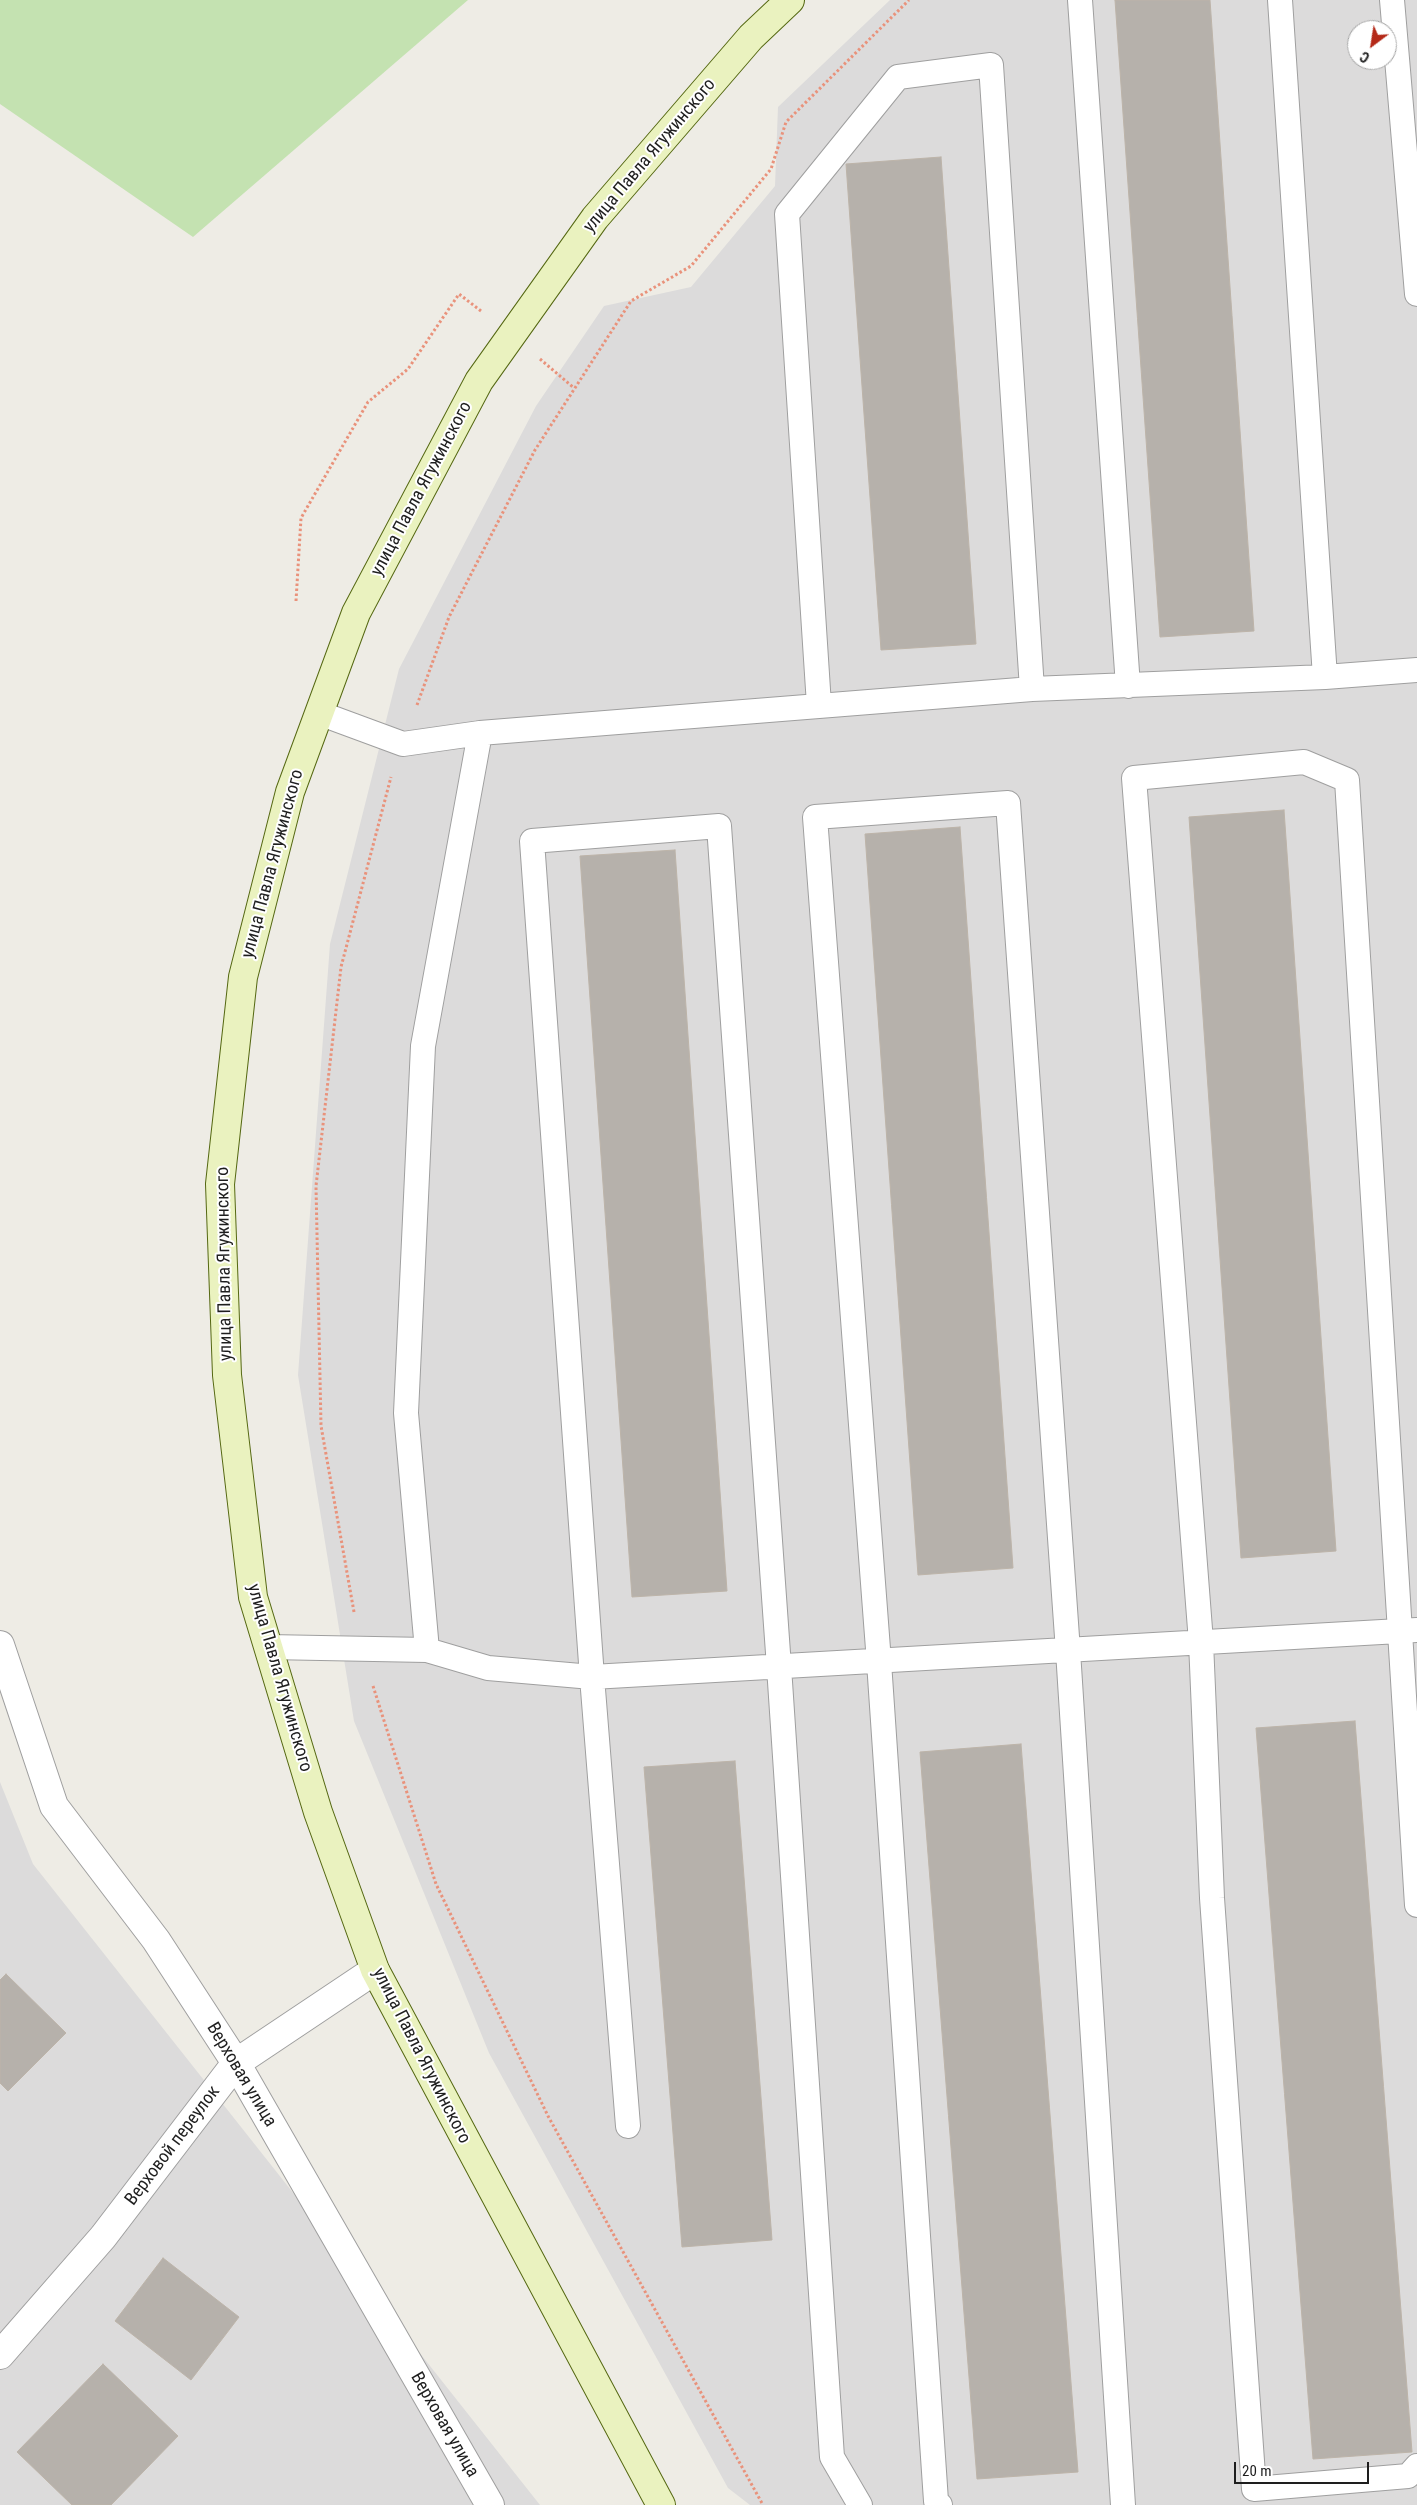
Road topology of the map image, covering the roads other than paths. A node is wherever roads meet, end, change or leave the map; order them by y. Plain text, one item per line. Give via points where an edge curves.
1 (790, 0) edge
2 (1080, 0) edge
3 (1280, 0) edge
4 (1392, 0) edge
5 (1417, 294) edge
6 (1417, 670) edge
7 (1325, 678) junction
8 (1128, 686) junction
9 (1032, 689) junction
10 (819, 706) junction
11 (319, 713) junction
12 (480, 733) junction
13 (1408, 1630) edge
14 (1201, 1642) junction
15 (0, 1645) edge
16 (268, 1647) junction
17 (427, 1650) junction
18 (1068, 1651) junction
19 (879, 1662) junction
20 (780, 1667) junction
21 (592, 1677) junction
22 (1417, 1905) edge
23 (375, 1970) junction
24 (236, 2063) junction
25 (628, 2126) dead end
26 (0, 2355) edge
27 (1417, 2466) edge
28 (490, 2505) edge
29 (661, 2505) edge
30 (860, 2505) edge
31 (940, 2505) edge
32 (1122, 2505) edge

1 - 11 street, улица Павла Ягужинского via 750,37 595,218 479,381 356,613
2 - 8 lane
3 - 7 lane
4 - 5 lane
6 - 7 lane
7 - 8 lane
8 - 9 lane
9 - 10 lane
9 - 10 lane via 991,65 898,77 787,214
10 - 12 lane
11 - 12 lane via 403,744
11 - 16 street, улица Павла Ягужинского via 290,792 243,977 220,1184 228,1375 253,1597
12 - 17 lane via 423,1046 406,1413
13 - 14 lane
13 - 14 lane via 1347,780 1304,762 1134,778
13 - 22 lane
14 - 18 lane
14 - 27 lane via 1212,1898 1254,2489 1408,2476
15 - 24 street, Верховая улица via 54,1806 156,1940
16 - 17 lane
16 - 23 street, улица Павла Ягужинского via 318,1812
17 - 21 lane via 488,1668
18 - 19 lane
18 - 19 lane via 1008,803 815,817
18 - 32 lane
19 - 20 lane
19 - 31 lane via 936,2501
20 - 21 lane
20 - 21 lane via 720,826 532,841
20 - 30 lane via 832,2456
21 - 25 lane
23 - 24 street, Верховой переулок
23 - 29 street, улица Павла Ягужинского
24 - 26 street, Верховой переулок via 103,2237
24 - 28 street, Верховая улица

